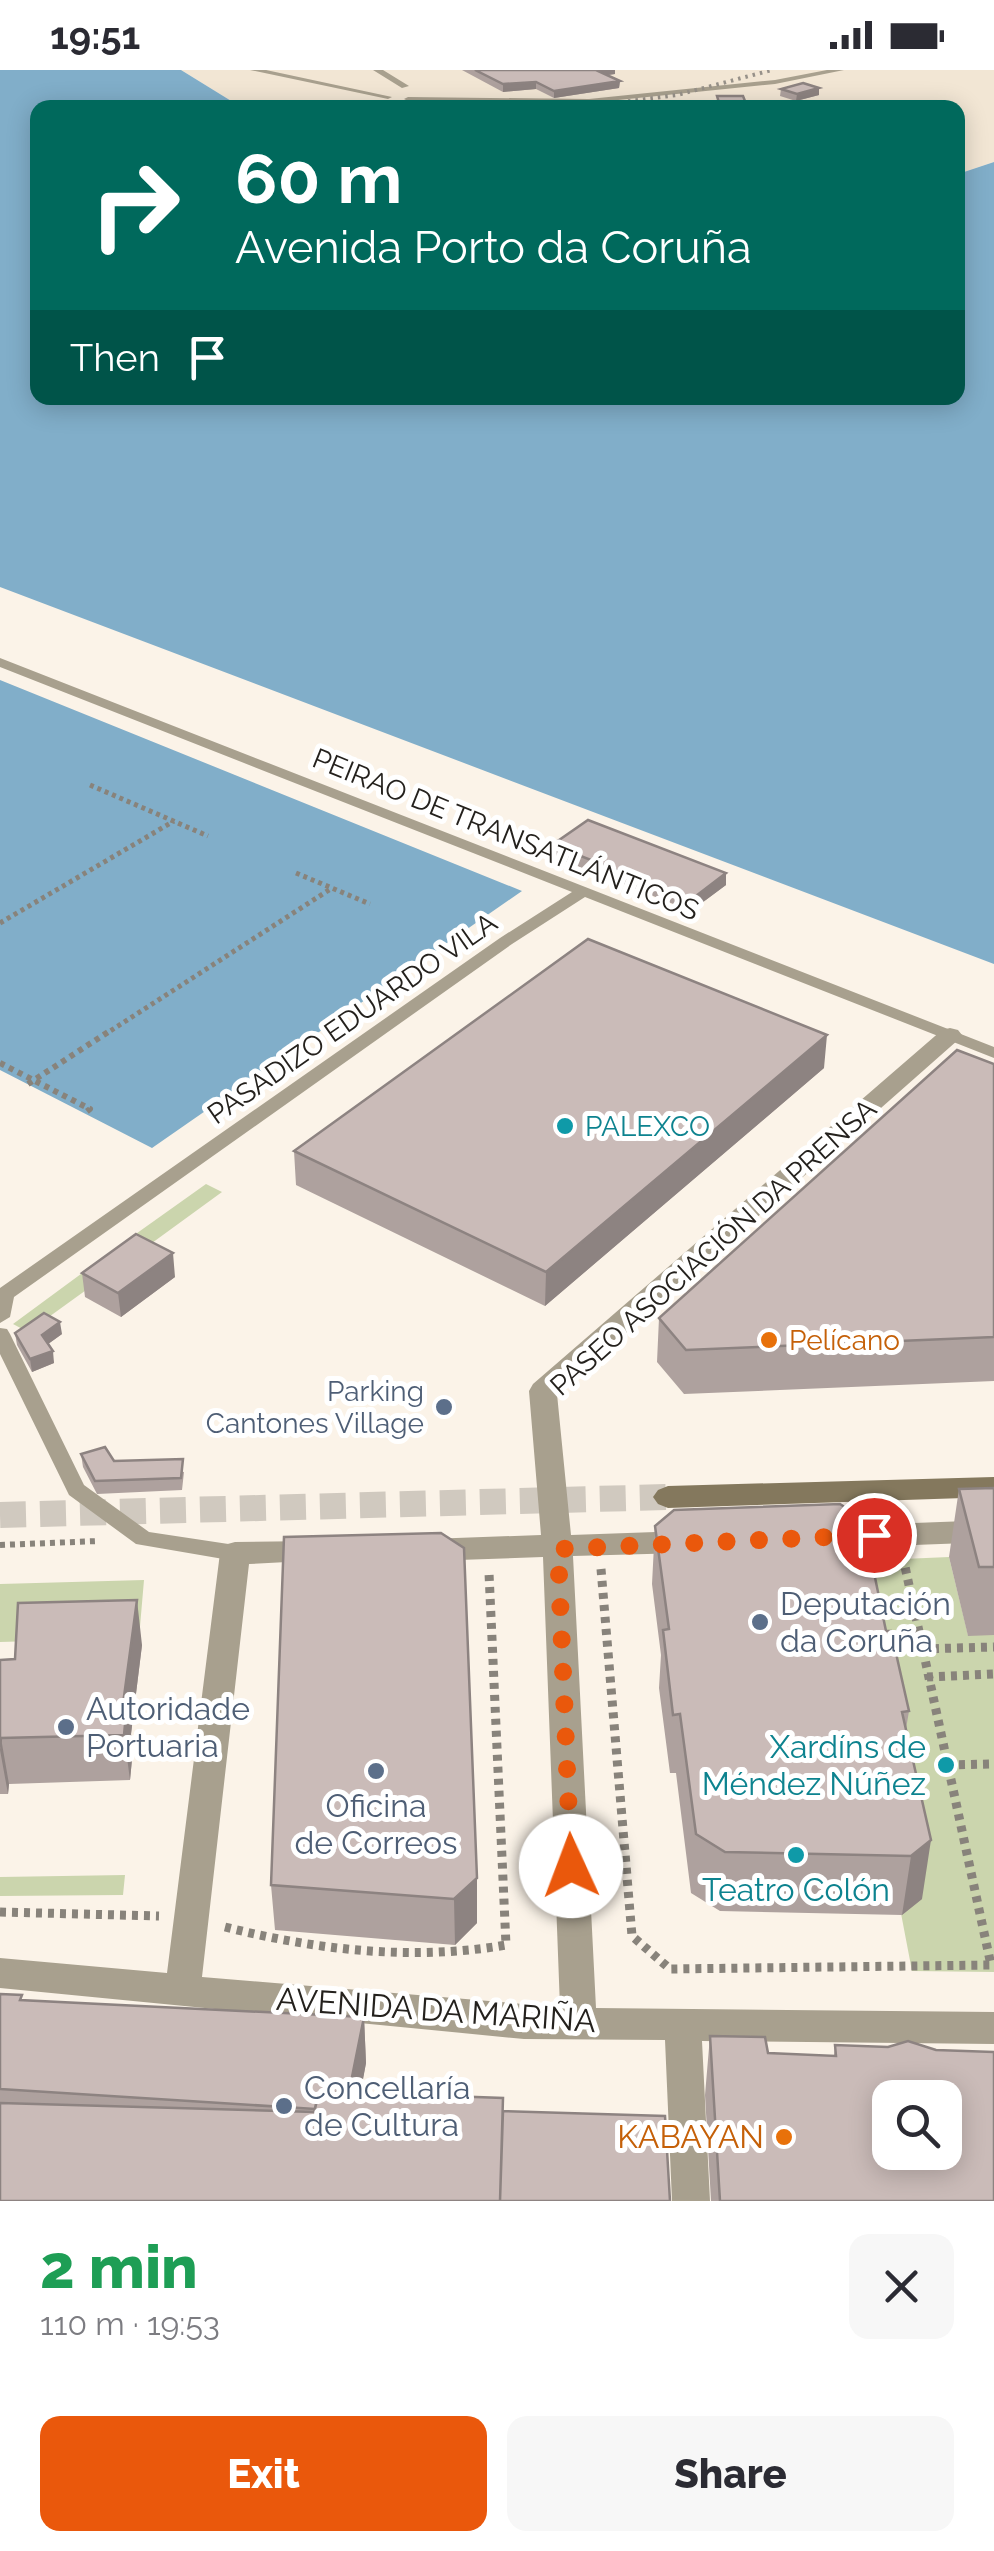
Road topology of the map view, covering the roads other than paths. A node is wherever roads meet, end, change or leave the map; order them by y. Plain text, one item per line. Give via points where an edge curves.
1 (254, 70) edge
2 (377, 70) edge
3 (798, 70) edge
4 (840, 70) edge
5 (748, 83) junction
6 (405, 86) dead end
7 (388, 97) dead end
8 (408, 99) dead end
9 (498, 100) edge
10 (598, 100) edge
11 (0, 662) edge
12 (584, 892) junction
13 (950, 1035) junction
14 (994, 1052) edge
15 (0, 1317) edge
16 (0, 1334) edge
17 (994, 1487) edge
18 (668, 1497) tunnel mouth
19 (994, 1531) edge
20 (795, 1538) edge
21 (715, 1541) edge
22 (558, 1549) junction
23 (406, 1551) edge
24 (348, 1552) edge
25 (235, 1553) junction
26 (0, 1974) edge
27 (183, 1989) junction
28 (579, 2024) junction
29 (683, 2024) junction
30 (994, 2028) edge
31 (691, 2201) edge

1 - 7 lane
2 - 6 lane
3 - 5 lane
4 - 5 lane
5 - 10 lane
8 - 9 lane
11 - 12 lane, PEIRAO DE TRANSATLÁNTICOS
12 - 13 lane, PEIRAO DE TRANSATLÁNTICOS
12 - 15 lane, PASADIZO EDUARDO VILA via 5,1294
13 - 14 lane, PEIRAO DE TRANSATLÁNTICOS
13 - 22 street, PASEO ASOCIACIÓN DA PRENSA via 543,1391
16 - 25 lane via 76,1490 143,1539
17 - 18 main road
19 - 20 street
21 - 22 street
22 - 23 street
22 - 28 street
24 - 25 street
25 - 27 street
26 - 27 street, AVENIDA DA MARIÑA
27 - 28 street, AVENIDA DA MARIÑA
28 - 29 street, AVENIDA DA MARIÑA
29 - 30 street, AVENIDA DA MARIÑA
29 - 31 street

